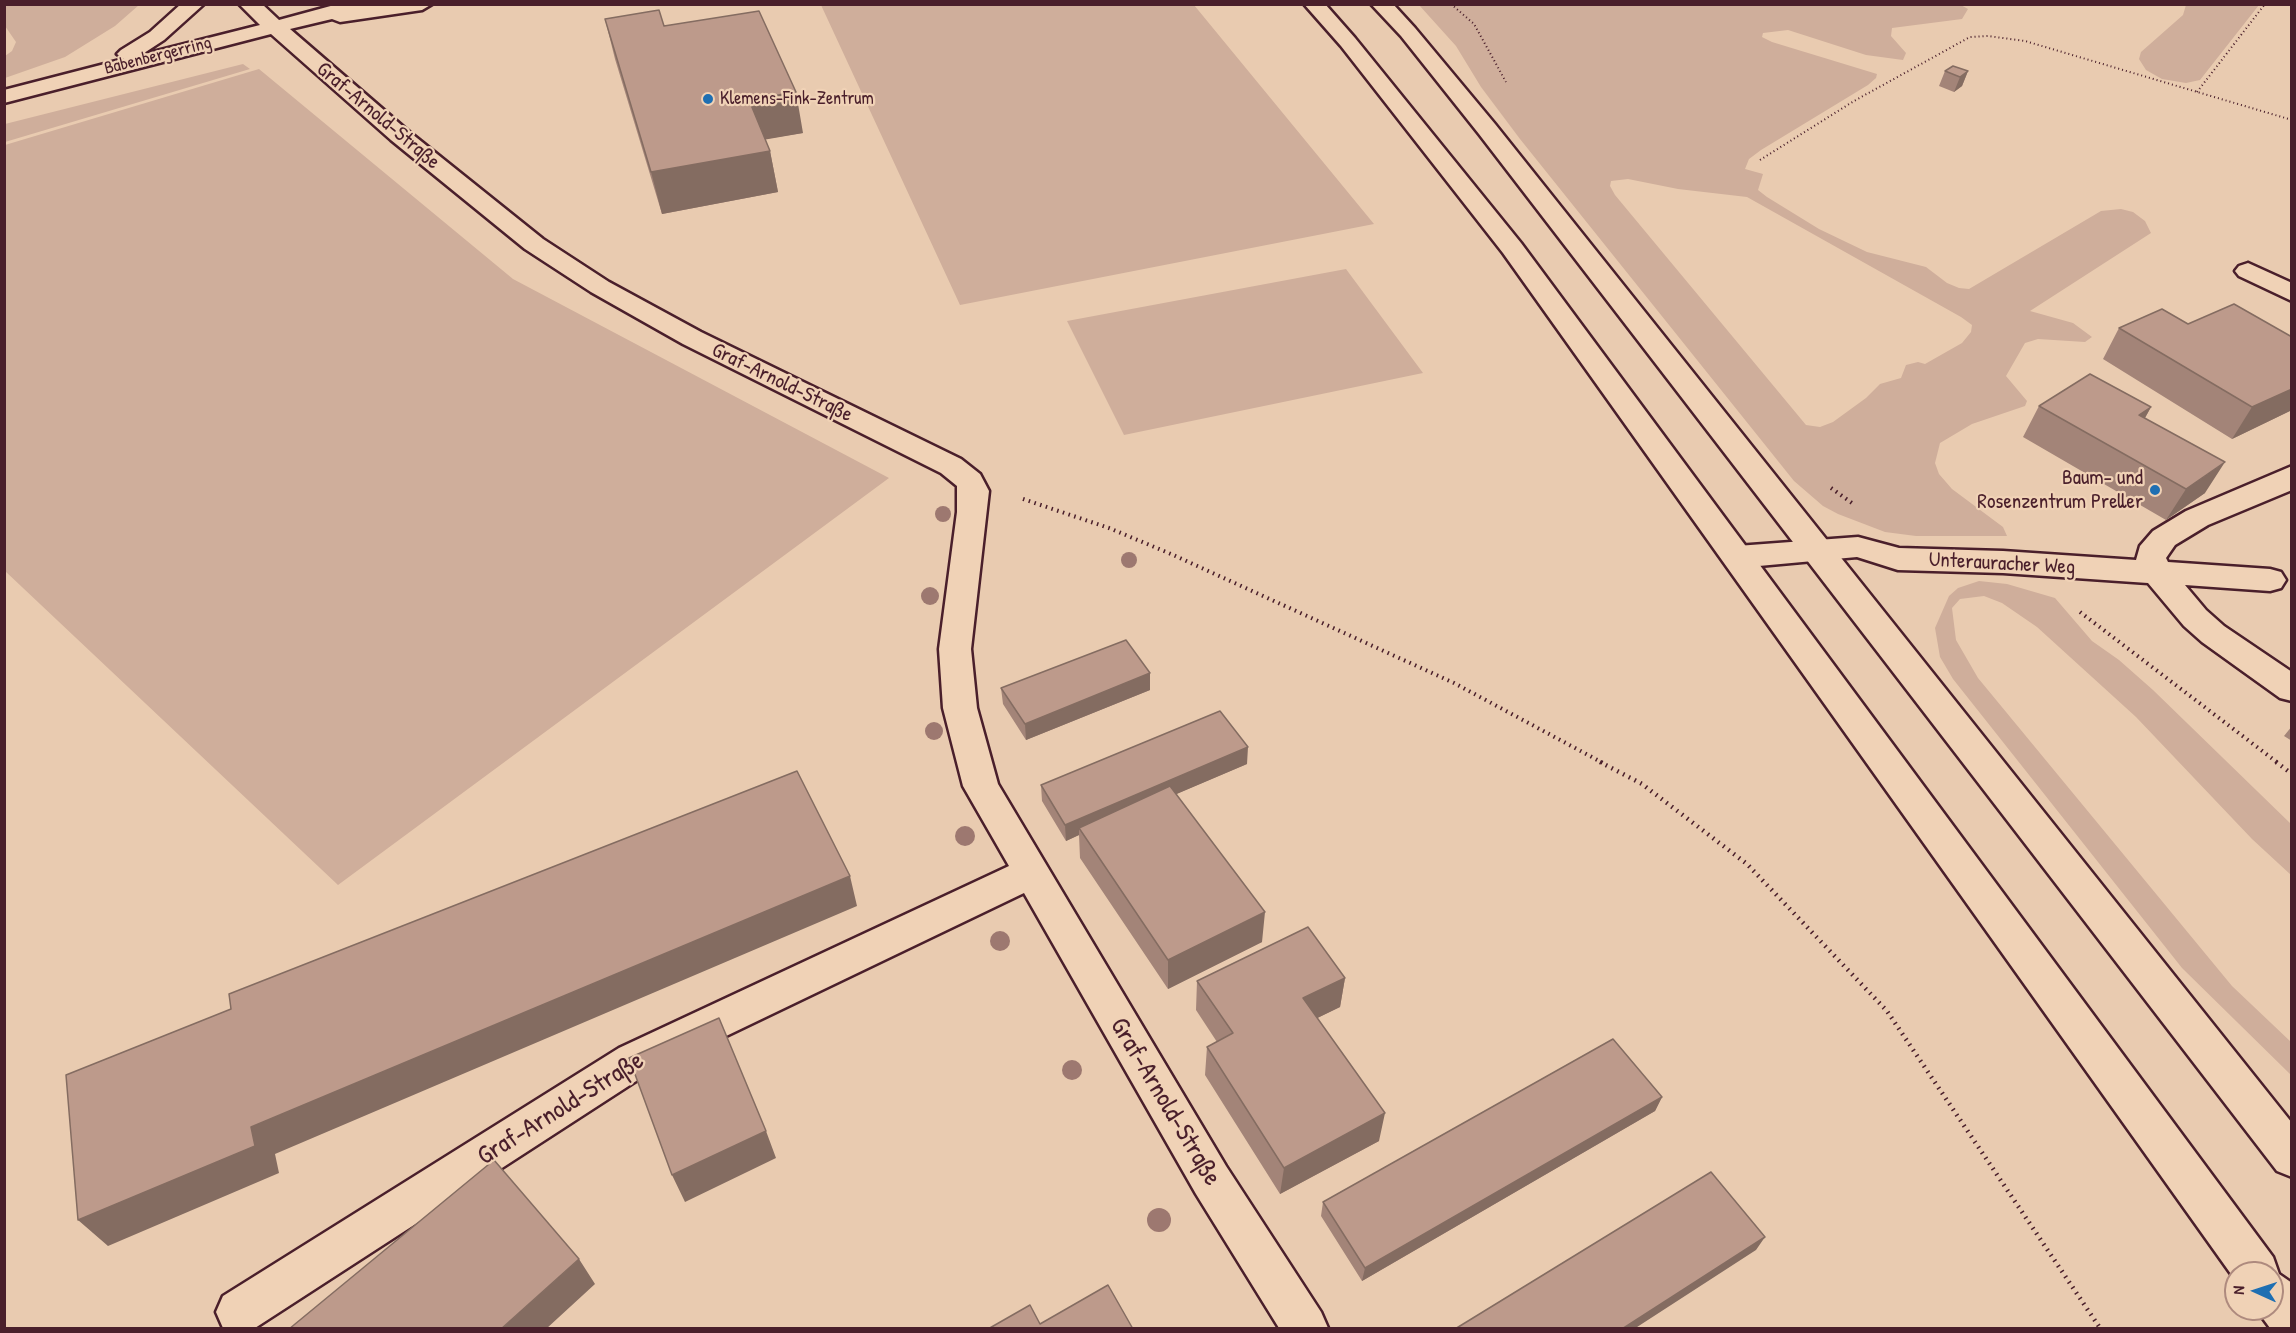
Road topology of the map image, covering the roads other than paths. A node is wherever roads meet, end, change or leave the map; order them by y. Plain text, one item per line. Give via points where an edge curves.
1 (194, 4) edge
2 (249, 4) edge
3 (364, 4) edge
4 (422, 4) edge
5 (1314, 4) edge
6 (1381, 4) edge
7 (312, 19) junction
8 (274, 28) junction
9 (77, 77) junction
10 (4, 97) edge
11 (2248, 272) dead end
12 (2292, 293) edge
13 (2292, 475) edge
14 (1817, 550) junction
15 (1737, 557) junction
16 (2157, 572) junction
17 (2270, 580) dead end
18 (2292, 689) edge
19 (1030, 873) junction
20 (2292, 1157) edge
21 (2248, 1261) edge
22 (238, 1312) dead end
23 (1305, 1329) edge

1 - 9 street via 133,52
2 - 8 street, Graf-Arnold-Straße
3 - 7 street, Babenbergerring
4 - 7 street, Babenbergerring
5 - 15 street via 1512,248
6 - 14 street via 1495,138
7 - 8 street, Babenbergerring
8 - 9 street, Babenbergerring
8 - 19 street, Graf-Arnold-Straße via 543,250 692,338 951,466 970,481 974,491 955,649 960,708 981,786
9 - 10 street, Babenbergerring
11 - 12 street
13 - 16 street via 2197,518 2164,538 2155,546 2151,558
14 - 15 street, Unterauracher Weg
14 - 16 street, Unterauracher Weg via 1858,547 1898,559
14 - 20 street
15 - 21 street
16 - 17 street, Unterauracher Weg
16 - 18 street via 2213,634
19 - 22 street, Graf-Arnold-Straße via 633,1061
19 - 23 street, Graf-Arnold-Straße via 1211,1179

